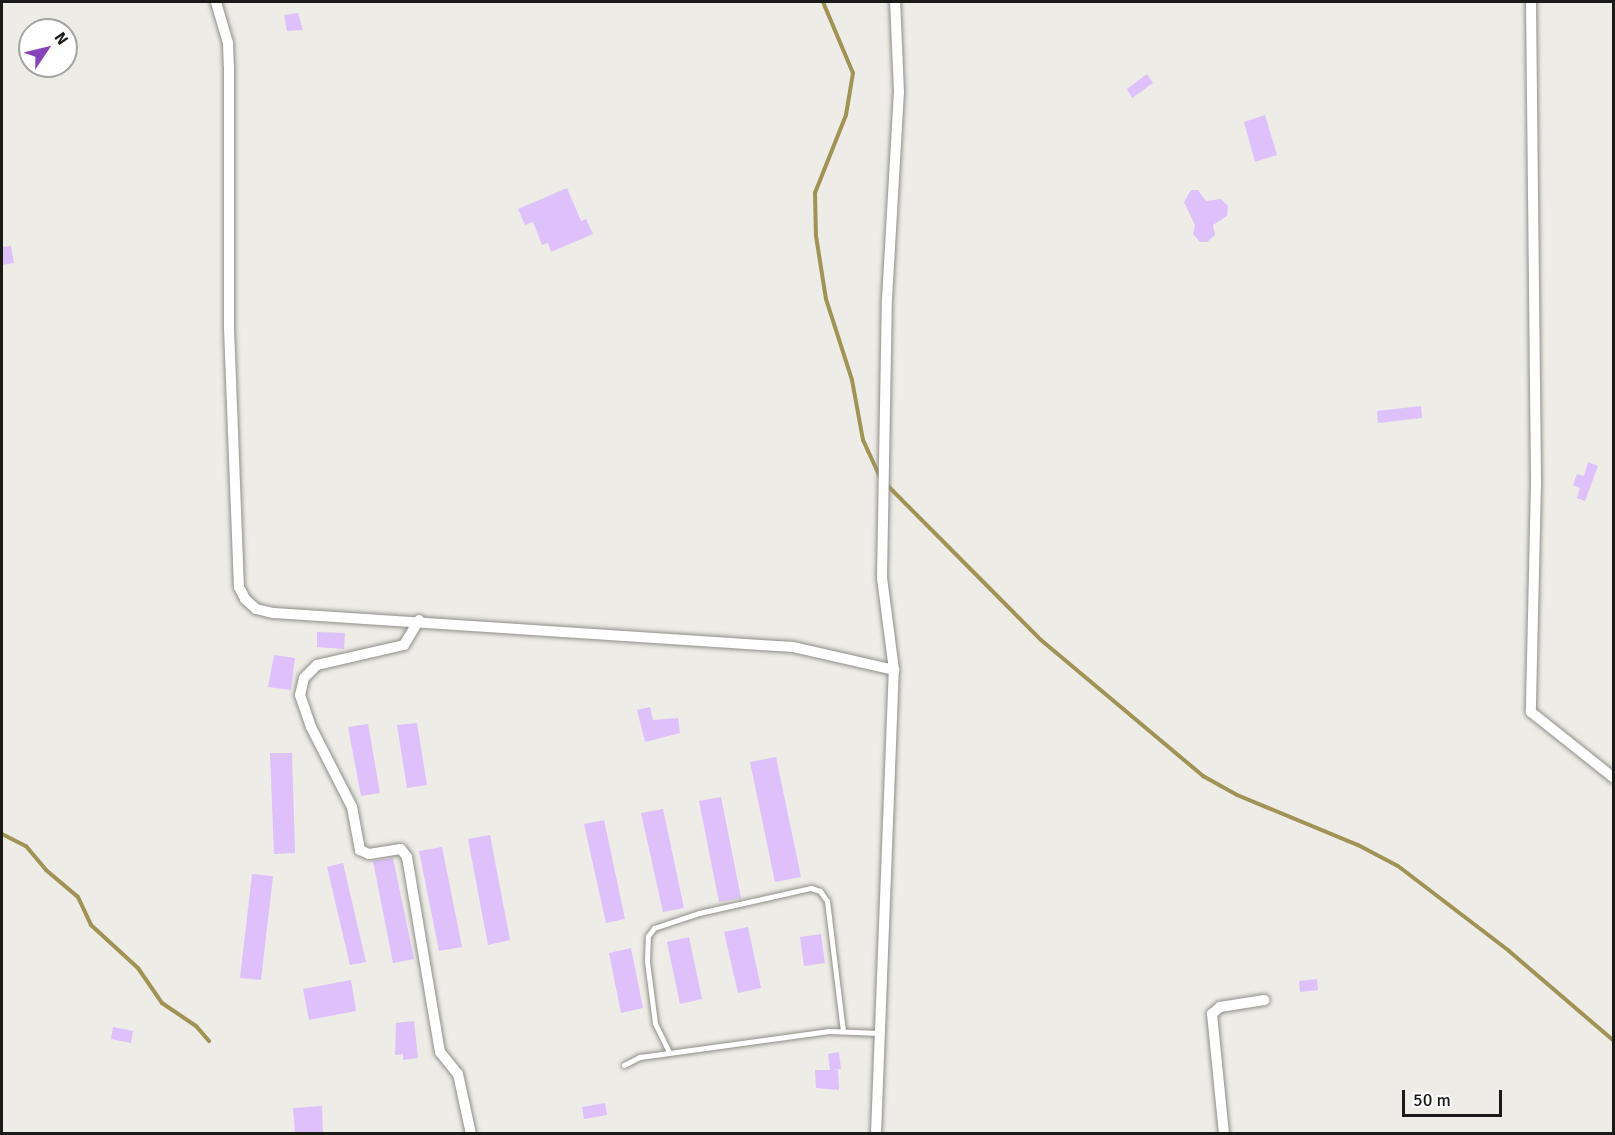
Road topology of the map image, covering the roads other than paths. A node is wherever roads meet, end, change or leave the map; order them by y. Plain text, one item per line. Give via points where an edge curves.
1 (214, 2) edge
2 (895, 2) edge
3 (1532, 2) edge
4 (419, 620) junction
5 (894, 670) junction
6 (1614, 778) edge
7 (1264, 1000) dead end
8 (843, 1030) junction
9 (881, 1033) junction
10 (669, 1052) junction
11 (624, 1065) dead end
12 (471, 1134) edge
13 (876, 1134) edge
14 (1224, 1134) edge

1 - 4 street via 228,43 229,328 240,587 255,609 265,611
2 - 5 street via 899,92 888,278 882,578
3 - 6 street via 1536,483 1531,712
4 - 5 street via 793,647
4 - 12 street via 404,645 316,665 304,678 300,695 311,728 352,807 360,850 369,854 401,849 407,857 440,1052 458,1074
5 - 9 street
7 - 14 street via 1220,1007 1212,1014
8 - 9 lane
8 - 10 lane
8 - 10 lane via 827,901 820,891 811,888 699,913 654,928 648,936 648,970 655,1023
9 - 13 street
10 - 11 lane via 640,1057

